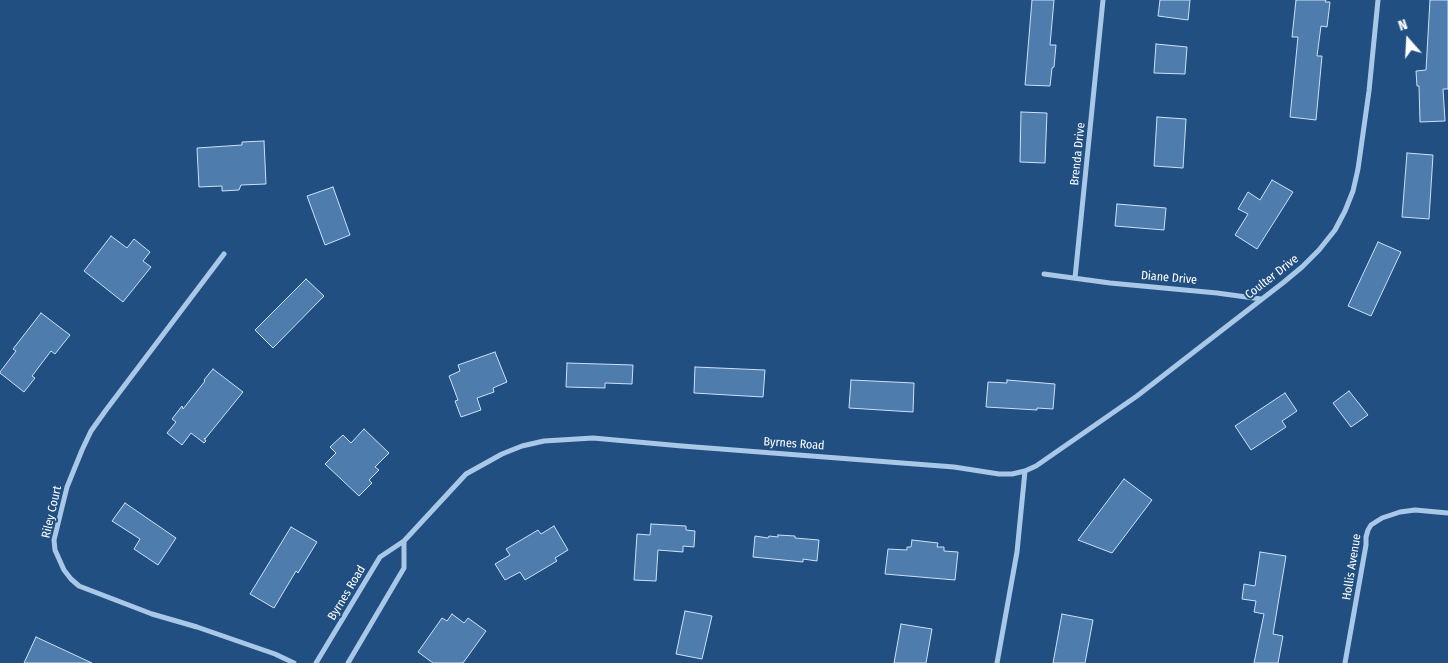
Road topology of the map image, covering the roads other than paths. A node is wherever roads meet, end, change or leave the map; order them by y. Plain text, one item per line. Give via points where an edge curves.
1 (1103, 0) edge
2 (1378, 0) edge
3 (224, 254) dead end
4 (1044, 274) dead end
5 (1075, 278) junction
6 (1261, 299) junction
7 (1025, 471) junction
8 (1448, 513) edge
9 (404, 541) junction
10 (294, 663) edge
11 (316, 663) edge
12 (348, 663) edge
13 (998, 663) edge
14 (1345, 663) edge

1 - 5 street, Brenda Drive
2 - 6 street, Coulter Drive via 1369,91 1353,191 1335,230 1319,250
3 - 10 street, Riley Court via 91,431 67,487 54,540 55,550 64,570 79,586
4 - 5 street
5 - 6 street, Diane Drive
6 - 7 street, Coulter Drive via 1137,396
7 - 9 street, Byrnes Road via 999,474 954,467 593,438 544,441 502,454 466,474
7 - 13 street
8 - 14 street, Hollis Avenue via 1400,512 1371,525 1366,537
9 - 11 street, Byrnes Road via 380,557
9 - 12 street via 404,568

